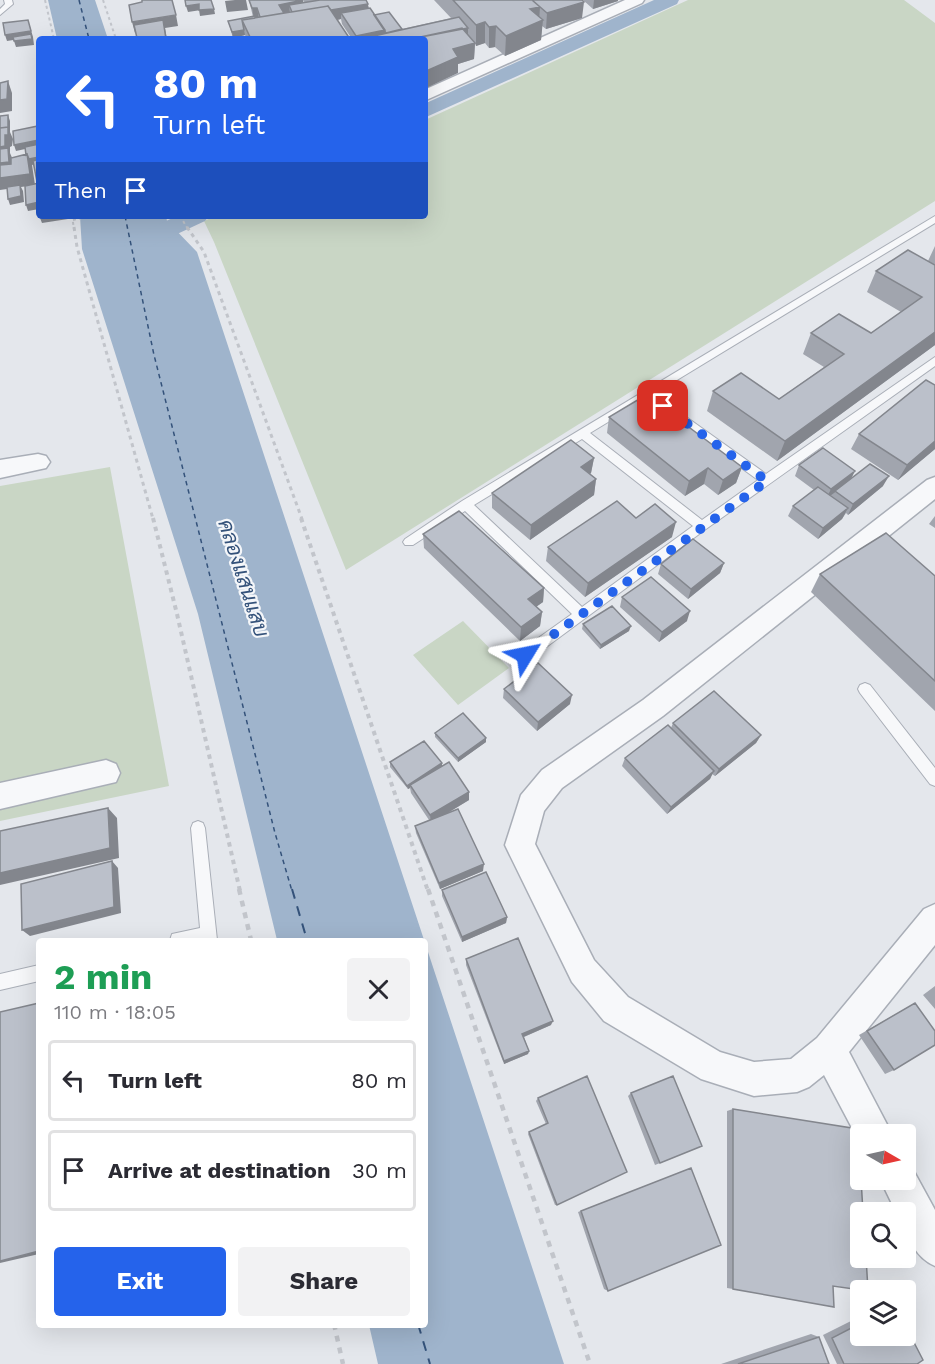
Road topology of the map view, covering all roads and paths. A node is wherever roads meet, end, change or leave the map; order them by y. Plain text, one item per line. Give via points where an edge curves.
1 (8, 0) edge
2 (45, 0) edge
3 (103, 0) edge
4 (637, 0) edge
5 (0, 13) edge
6 (53, 36) edge
7 (115, 36) edge
8 (428, 94) edge
9 (74, 219) edge
10 (183, 219) edge
11 (935, 219) edge
12 (935, 361) edge
13 (646, 394) junction
14 (582, 433) junction
15 (38, 462) dead end
16 (0, 469) edge
17 (767, 481) junction
18 (935, 486) edge
19 (466, 504) junction
20 (702, 526) junction
21 (409, 542) dead end
22 (582, 615) junction
23 (525, 655) dead end
24 (865, 689) dead end
25 (106, 773) dead end
26 (935, 779) edge
27 (0, 796) edge
28 (198, 828) dead end
29 (935, 920) edge
30 (208, 937) edge
31 (251, 938) edge
32 (36, 974) edge
33 (0, 982) edge
34 (830, 1050) junction
35 (869, 1124) edge
36 (904, 1190) edge
37 (935, 1247) edge
38 (335, 1328) edge
39 (343, 1364) edge
40 (590, 1364) edge

1 - 5 lane
2 - 6 path
3 - 7 path
4 - 8 street
9 - 31 path via 77,247 177,614
10 - 40 path via 204,252 298,509
11 - 13 lane via 887,255
12 - 17 lane
13 - 14 lane
13 - 17 lane
14 - 19 lane
14 - 20 lane
15 - 16 street
17 - 20 lane
18 - 34 street via 653,708 552,779 531,806 520,845 583,971 616,1009 713,1067 754,1079 797,1075
19 - 21 lane
19 - 22 lane
20 - 22 lane
22 - 23 lane
24 - 26 lane
25 - 27 street
28 - 30 lane
29 - 34 street
32 - 33 lane
34 - 35 street
36 - 37 street
38 - 39 path

